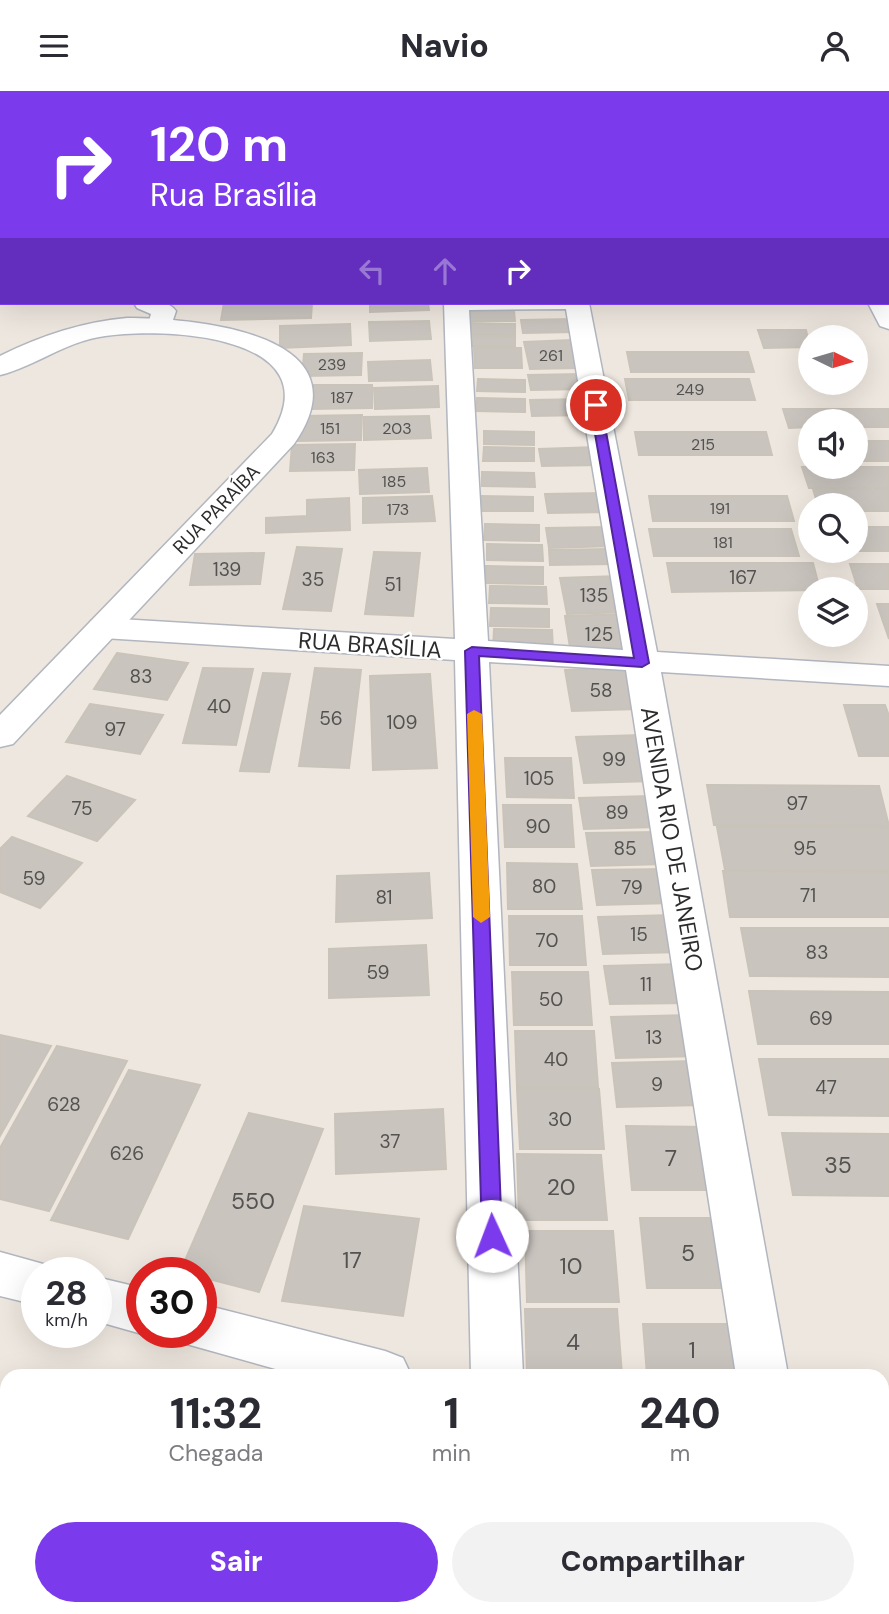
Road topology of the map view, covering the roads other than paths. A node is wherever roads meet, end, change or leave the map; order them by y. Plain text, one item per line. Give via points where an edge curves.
1 (456, 305) edge
2 (577, 305) edge
3 (881, 305) edge
4 (172, 314) edge
5 (889, 321) edge
6 (0, 367) edge
7 (103, 628) junction
8 (472, 651) junction
9 (642, 663) junction
10 (889, 676) edge
11 (0, 736) edge
12 (0, 1273) edge
13 (21, 1279) edge
14 (217, 1331) edge
15 (362, 1369) edge
16 (497, 1369) edge
17 (761, 1369) edge

1 - 8 street
2 - 9 street, AVENIDA RIO DE JANEIRO
3 - 5 street
4 - 6 street, RUA PARAÍBA via 71,335 38,346
4 - 7 street, RUA PARAÍBA via 268,350 291,368 300,390 299,410 284,438
7 - 8 street, RUA BRASÍLIA
7 - 11 street, RUA PARAÍBA
8 - 9 street, RUA BRASÍLIA
8 - 16 street
9 - 10 street, RUA BRASÍLIA
9 - 17 street, AVENIDA RIO DE JANEIRO
12 - 13 street
14 - 15 street

